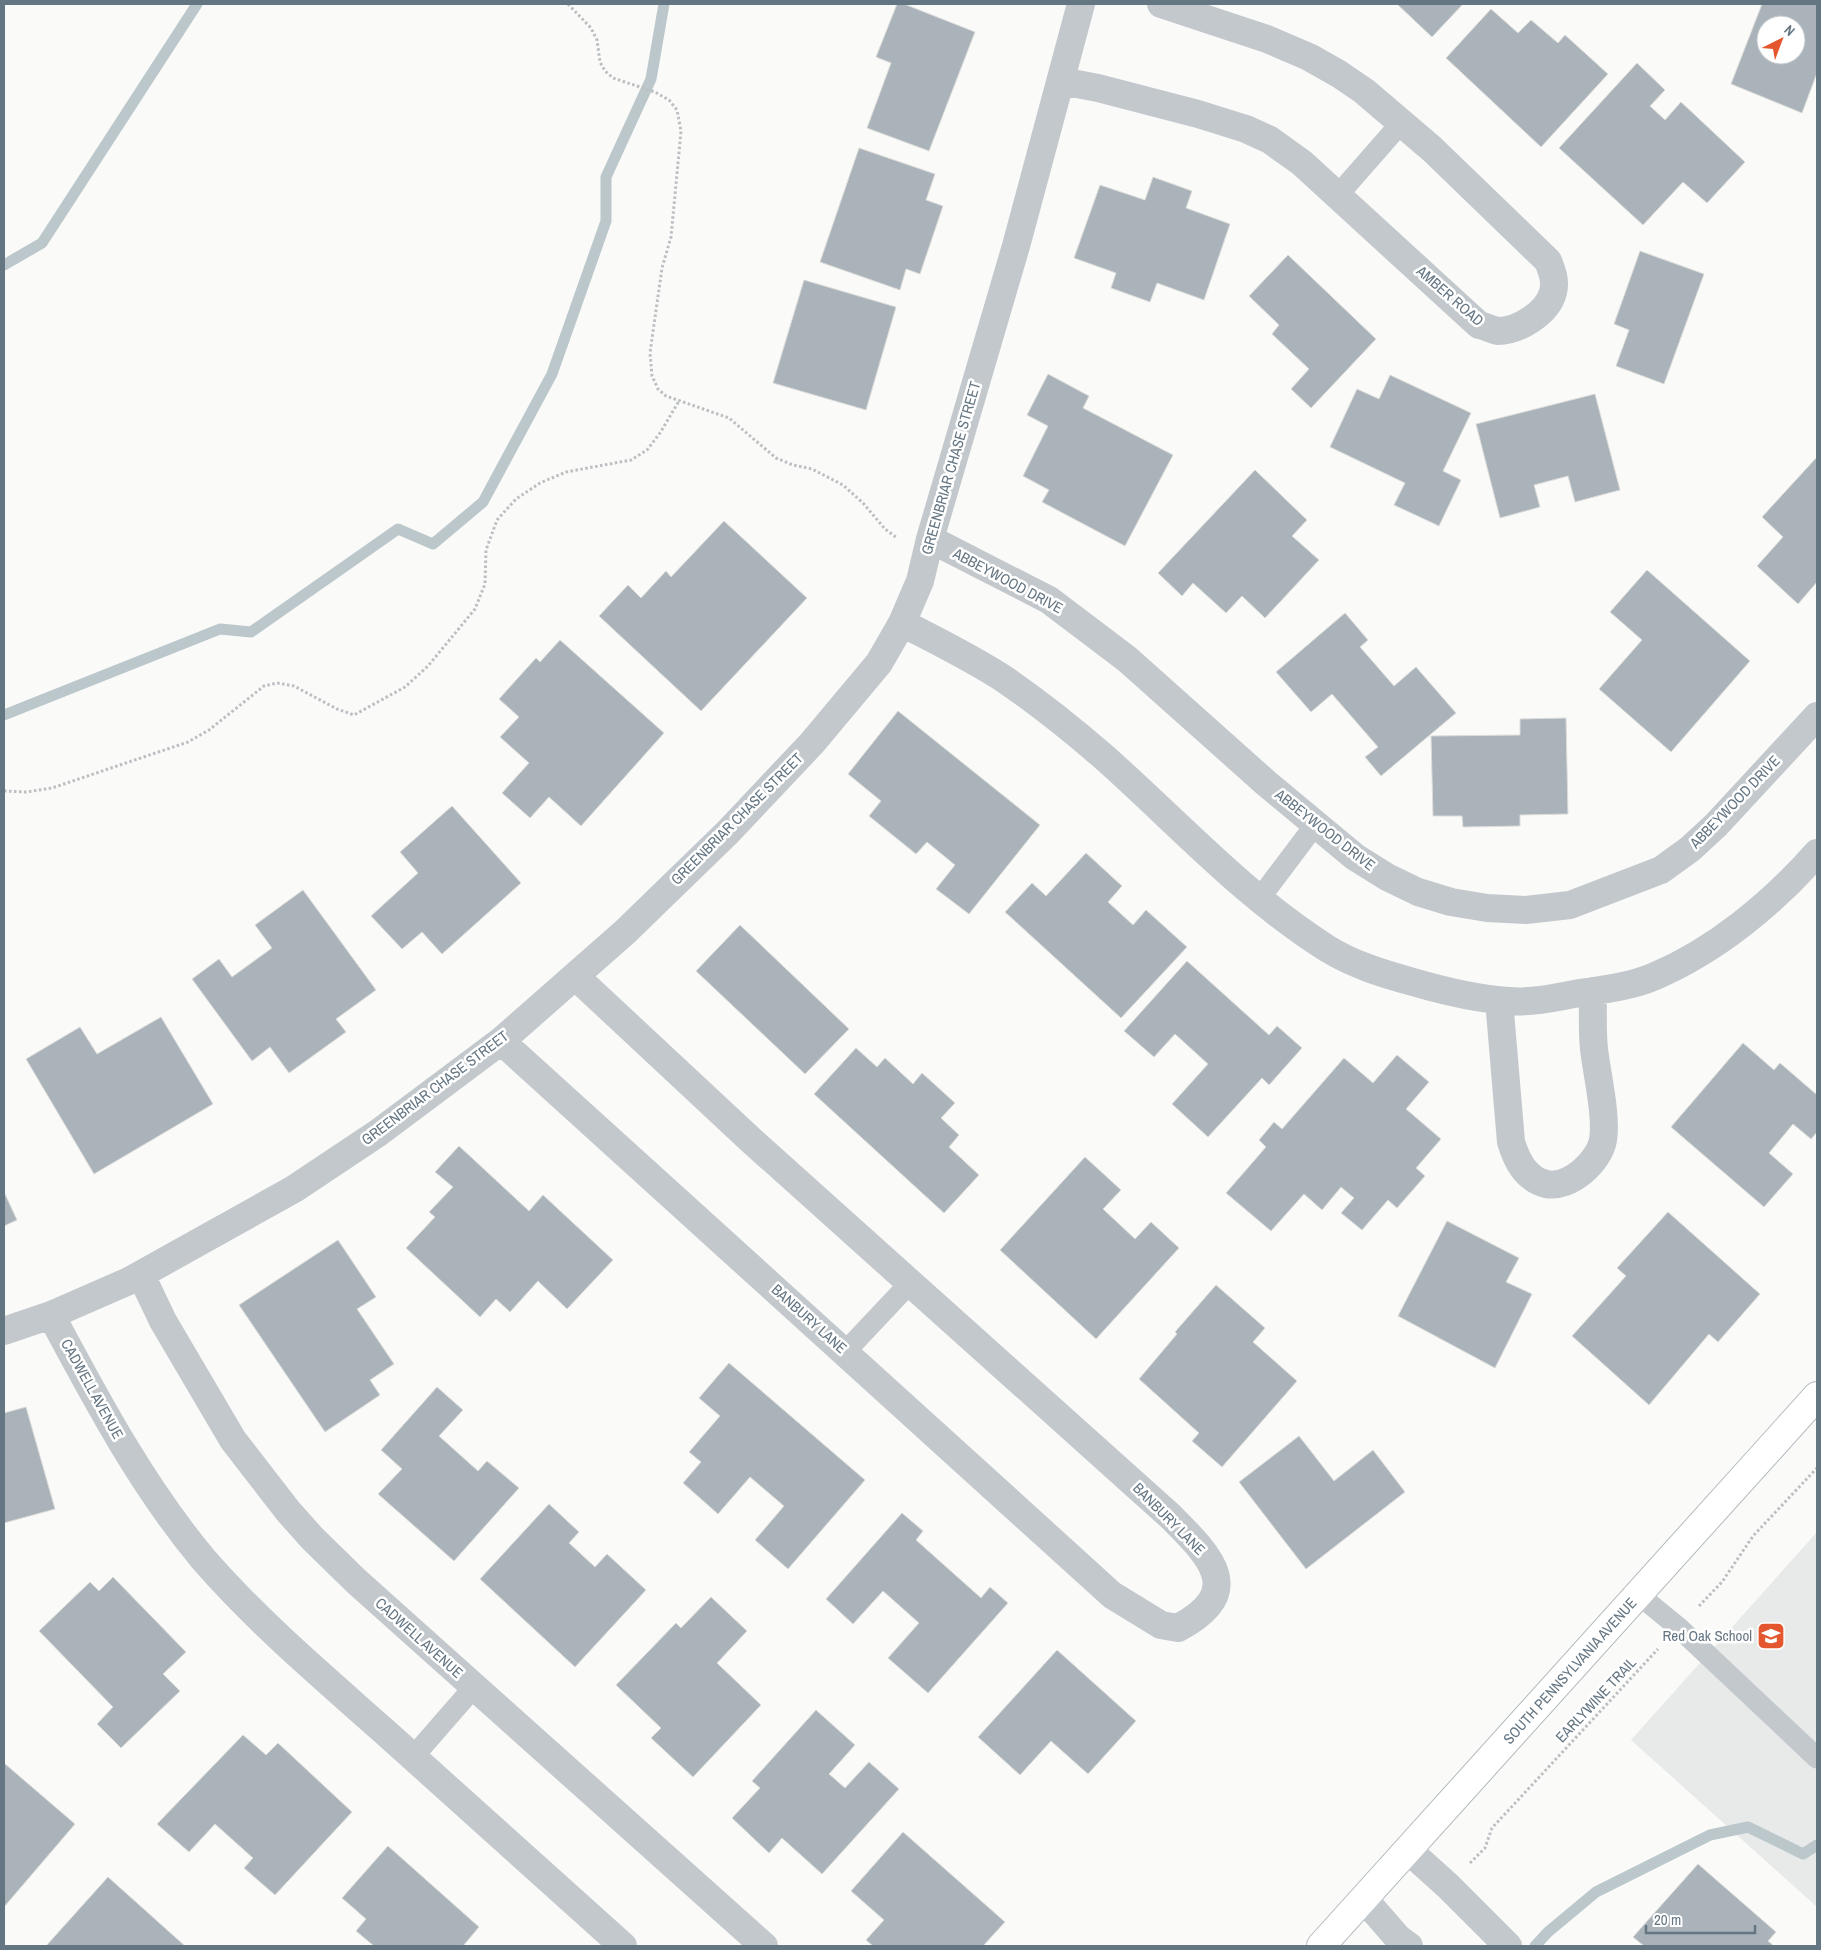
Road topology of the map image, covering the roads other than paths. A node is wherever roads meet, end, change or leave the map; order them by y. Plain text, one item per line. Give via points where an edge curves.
1 (1081, 4) edge
2 (1161, 4) edge
3 (1061, 81) junction
4 (1401, 123) junction
5 (1338, 195) junction
6 (930, 539) junction
7 (902, 623) junction
8 (1817, 716) edge
9 (1315, 825) junction
10 (1817, 853) edge
11 (1260, 898) junction
12 (575, 976) junction
13 (1593, 991) junction
14 (1499, 1000) junction
15 (501, 1041) junction
16 (141, 1275) junction
17 (910, 1283) junction
18 (51, 1315) junction
19 (4, 1331) edge
20 (845, 1352) junction
21 (1817, 1396) edge
22 (1638, 1595) junction
23 (474, 1687) junction
24 (413, 1757) junction
25 (1817, 1758) edge
26 (1408, 1850) junction
27 (1364, 1899) junction
28 (1497, 1941) edge
29 (623, 1946) edge
30 (764, 1946) edge
31 (1321, 1946) edge
32 (1409, 1946) edge

1 - 3 street, GREENBRIAR CHASE STREET
2 - 4 street, AMBER ROAD via 1309,56 1364,91
3 - 5 street, AMBER ROAD via 1107,90 1246,129 1270,140
3 - 6 street, GREENBRIAR CHASE STREET
4 - 5 lane
4 - 5 street, AMBER ROAD via 1548,261 1554,274 1553,292 1545,306 1531,320 1516,327 1497,331 1479,324
6 - 7 street, GREENBRIAR CHASE STREET via 920,581
6 - 9 street, ABBEYWOOD DRIVE via 1049,600 1084,624
7 - 11 street via 1006,681 1040,706 1104,757 1195,843
7 - 12 street, GREENBRIAR CHASE STREET via 879,663 812,743 728,832
8 - 9 street, ABBEYWOOD DRIVE via 1690,849 1661,870 1570,905 1526,910 1487,908 1450,902 1418,892 1354,857
9 - 11 lane
10 - 13 street via 1774,896 1715,944 1652,978
11 - 14 street via 1289,923 1331,951 1373,970 1425,986
12 - 15 street, GREENBRIAR CHASE STREET
12 - 17 street, BANBURY LANE via 752,1142
13 - 14 street via 1513,1002
13 - 14 street via 1594,1046 1603,1141 1592,1162 1564,1183 1547,1184 1528,1174 1517,1161 1511,1142
15 - 16 street, GREENBRIAR CHASE STREET via 378,1133 294,1189
15 - 20 street, BANBURY LANE
16 - 18 street, GREENBRIAR CHASE STREET
16 - 23 street, CADWELL AVENUE via 163,1321 233,1440 288,1511 356,1581
17 - 20 lane
17 - 20 street, BANBURY LANE via 1199,1545 1218,1580 1215,1596 1205,1611 1178,1628 1162,1625 1112,1595
18 - 19 street, GREENBRIAR CHASE STREET
18 - 24 street, CADWELL AVENUE via 138,1470 203,1559 297,1653
21 - 22 main road, SOUTH PENNSYLVANIA AVENUE
22 - 25 lane via 1678,1628
22 - 26 main road, SOUTH PENNSYLVANIA AVENUE
23 - 24 lane
23 - 30 street, CADWELL AVENUE
24 - 29 street, CADWELL AVENUE
26 - 27 main road, SOUTH PENNSYLVANIA AVENUE
26 - 28 street via 1448,1886
27 - 31 main road, SOUTH PENNSYLVANIA AVENUE
27 - 32 street

